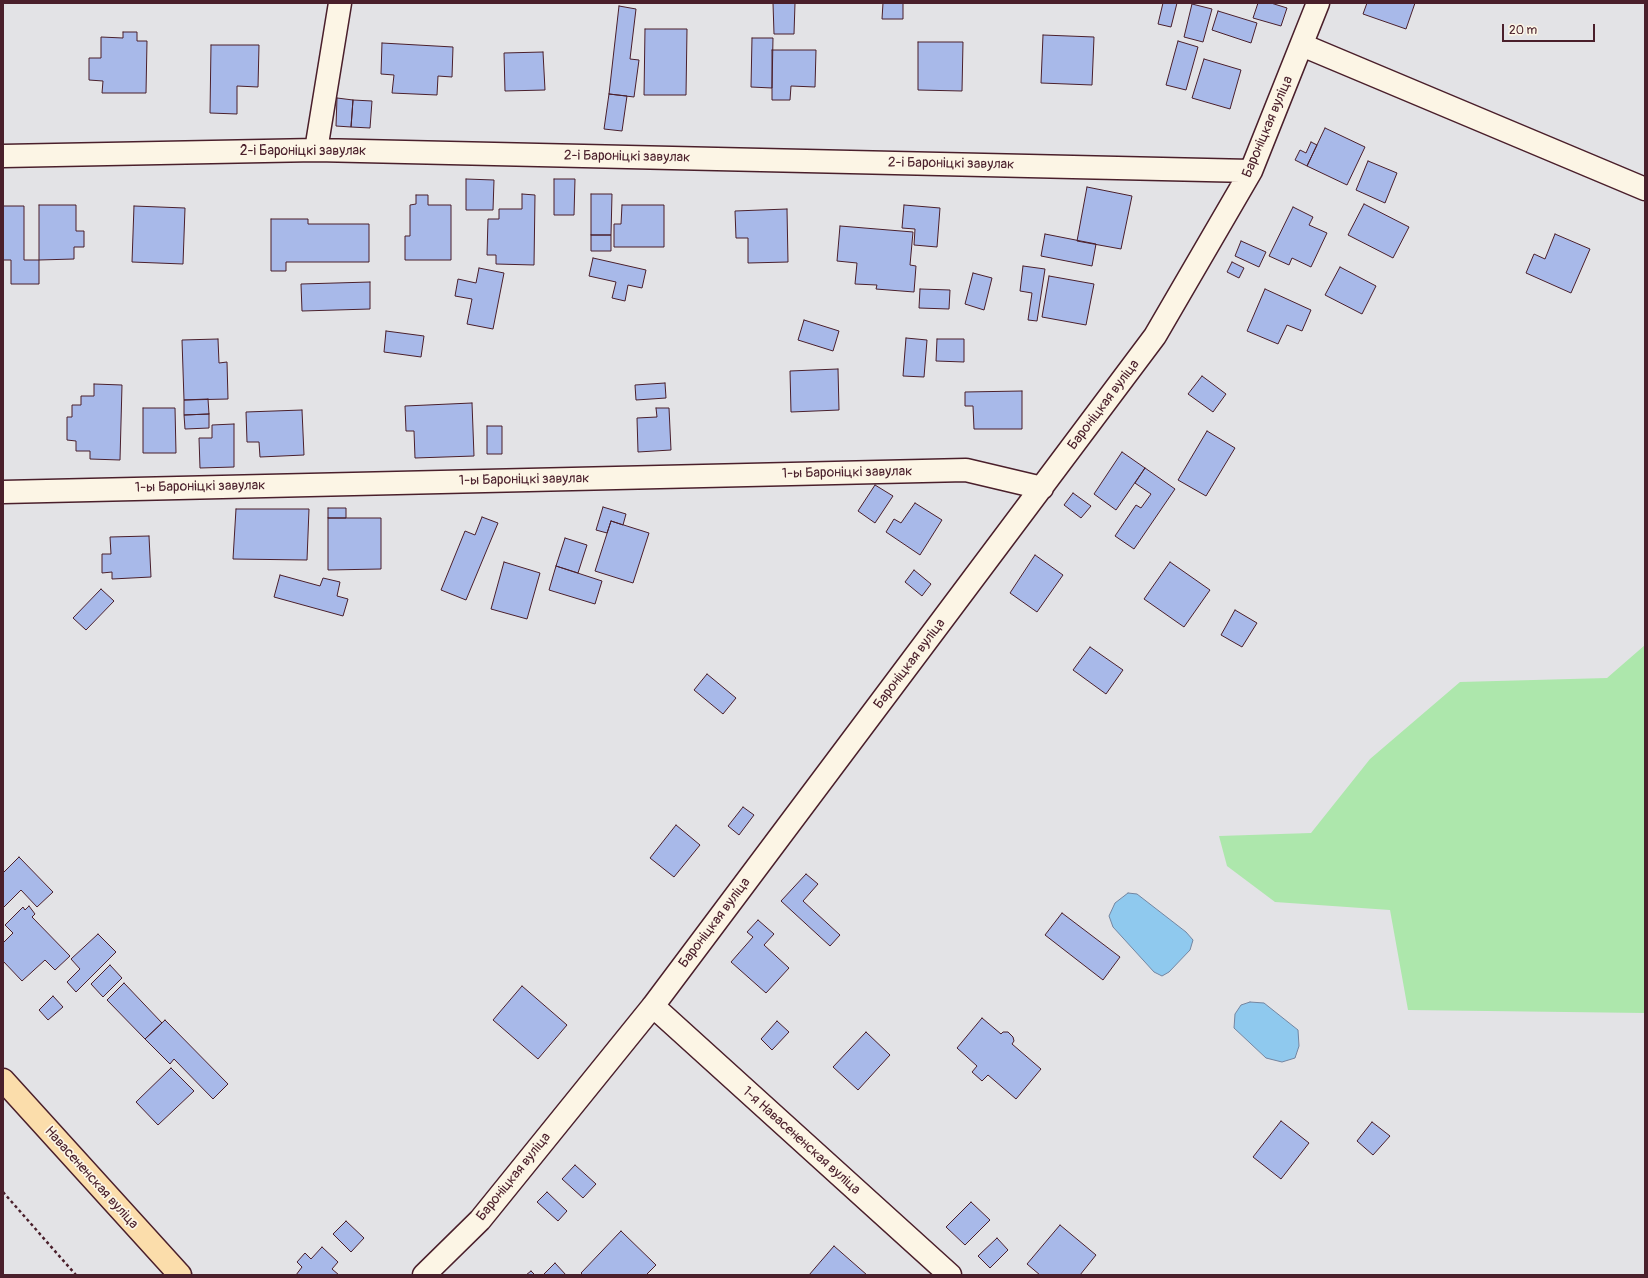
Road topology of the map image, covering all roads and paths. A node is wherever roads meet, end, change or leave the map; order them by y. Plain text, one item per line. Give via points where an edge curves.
1 (340, 3) edge
2 (1318, 3) edge
3 (1302, 45) junction
4 (316, 150) junction
5 (3, 156) edge
6 (1252, 171) junction
7 (1645, 189) edge
8 (1042, 488) junction
9 (3, 492) edge
10 (653, 1006) junction
11 (3, 1080) edge
12 (3, 1192) edge
13 (76, 1275) edge
14 (180, 1275) edge
15 (424, 1275) edge
16 (950, 1275) edge

1 - 4 street
2 - 3 street, Бароніцкая вуліца
3 - 6 street, Бароніцкая вуліца
3 - 7 street
4 - 5 street, 2-і Бароніцкі завулак
4 - 6 street, 2-і Бароніцкі завулак
6 - 8 street, Бароніцкая вуліца via 1156,336
8 - 9 street, 1-ы Бароніцкі завулак via 966,470
8 - 10 street, Бароніцкая вуліца
10 - 15 street, Бароніцкая вуліца via 480,1220
10 - 16 street, 1-я Навасененская вуліца
11 - 14 main road, Навасененская вуліца
12 - 13 path

